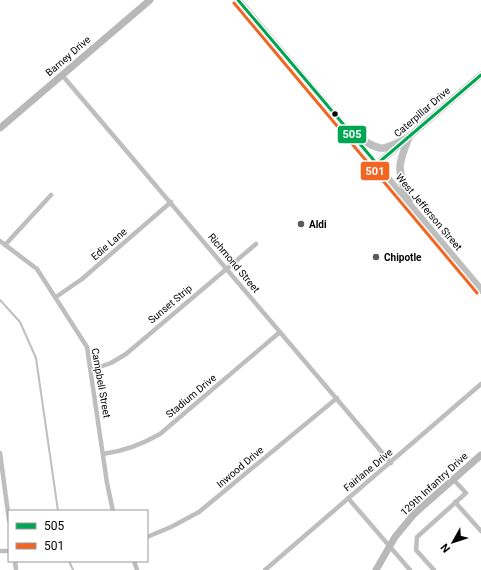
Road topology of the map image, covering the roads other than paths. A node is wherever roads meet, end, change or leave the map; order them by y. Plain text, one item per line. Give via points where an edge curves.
1 (150, 0) edge
2 (238, 0) edge
3 (62, 75) junction
4 (481, 75) edge
5 (0, 128) edge
6 (351, 134) junction
7 (409, 136) junction
8 (377, 164) junction
9 (51, 195) dead end
10 (171, 202) junction
11 (410, 205) junction
12 (0, 241) edge
13 (256, 244) dead end
14 (5, 245) junction
15 (226, 269) junction
16 (481, 290) edge
17 (56, 297) junction
18 (280, 332) junction
19 (91, 370) junction
20 (481, 384) edge
21 (337, 398) junction
22 (0, 453) edge
23 (103, 454) junction
24 (481, 455) edge
25 (391, 463) junction
26 (453, 479) junction
27 (348, 498) junction
28 (455, 502) junction
29 (113, 510) edge
30 (8, 513) edge
31 (481, 532) edge
32 (148, 537) edge
33 (390, 546) junction
34 (265, 570) edge
35 (376, 570) edge
36 (410, 570) edge
37 (434, 570) edge

1 - 3 street, Barney Drive
2 - 6 main road, West Jefferson Street
3 - 5 street, Barney Drive
3 - 10 street, Richmond Street
4 - 7 street, Caterpillar Drive
6 - 7 main road via 379,149 388,148
6 - 8 main road, West Jefferson Street
7 - 8 street, Caterpillar Drive
7 - 11 main road via 398,169
8 - 11 main road, West Jefferson Street
9 - 14 street
10 - 15 street, Richmond Street
10 - 17 street, Edie Lane via 82,279
11 - 16 main road, West Jefferson Street
12 - 14 street, Campbell Street
13 - 15 street, Sunset Strip
14 - 17 street, Campbell Street via 37,269
15 - 18 street, Richmond Street
15 - 19 street, Sunset Strip via 126,354
17 - 19 street, Campbell Street via 87,347
18 - 21 street, Richmond Street
18 - 23 street, Stadium Drive via 160,434 142,445
19 - 23 street, Campbell Street
20 - 25 street, Fairlane Drive
21 - 25 street, Richmond Street
21 - 32 street, Inwood Drive via 199,512
22 - 30 street
23 - 29 street, Campbell Street
24 - 26 street, 129th Infantry Drive
25 - 27 street, Fairlane Drive
26 - 28 street via 466,493
26 - 33 street, 129th Infantry Drive via 414,514
27 - 33 street
27 - 34 street, Fairlane Drive
28 - 31 street
28 - 37 street via 417,537 416,550
33 - 35 street, 129th Infantry Drive
33 - 36 street

